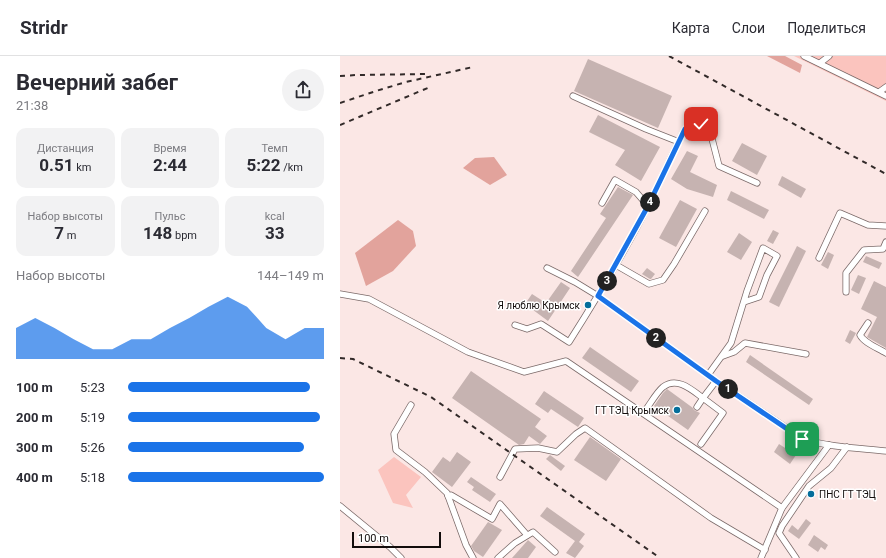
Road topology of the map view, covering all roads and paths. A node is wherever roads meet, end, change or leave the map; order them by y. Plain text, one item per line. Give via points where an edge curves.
1 (804, 56) edge
2 (829, 56) edge
3 (820, 63) junction
4 (886, 87) edge
5 (879, 92) junction
6 (573, 96) dead end
7 (886, 96) edge
8 (679, 142) junction
9 (757, 183) dead end
10 (602, 203) dead end
11 (648, 206) junction
12 (705, 211) dead end
13 (886, 226) edge
14 (886, 242) edge
15 (819, 258) dead end
16 (616, 265) junction
17 (547, 268) dead end
18 (846, 292) dead end
19 (340, 294) edge
20 (598, 296) junction
21 (744, 302) junction
22 (868, 323) dead end
23 (515, 325) dead end
24 (886, 353) edge
25 (806, 354) dead end
26 (722, 356) junction
27 (708, 375) junction
28 (716, 381) junction
29 (703, 398) junction
30 (411, 405) dead end
31 (696, 407) dead end
32 (647, 408) dead end
33 (701, 444) dead end
34 (829, 445) junction
35 (847, 447) junction
36 (886, 451) edge
37 (500, 477) dead end
38 (448, 496) junction
39 (340, 506) edge
40 (782, 508) junction
41 (527, 535) junction
42 (765, 550) junction
43 (555, 552) dead end
44 (401, 558) edge
45 (473, 558) edge
46 (498, 558) edge
47 (761, 558) edge
48 (796, 558) edge

1 - 3 street
2 - 3 street
3 - 5 street
4 - 5 street
5 - 7 street
6 - 8 street
8 - 9 street via 685,129 692,124 701,124 710,131 719,166
8 - 11 street
10 - 11 street via 615,180 636,192
11 - 16 street
12 - 16 street via 663,280 649,284
13 - 15 street via 868,225 840,213
14 - 18 street via 883,249 864,250 846,273
16 - 20 street
17 - 20 street
19 - 40 street via 369,299 468,352 524,372 566,361
20 - 23 street via 569,342 541,324 527,329
20 - 27 street
21 - 21 street via 747,292 763,248 776,256 760,297
21 - 26 street via 731,343
22 - 24 street via 860,335 863,340
25 - 26 street via 745,343 734,352
26 - 27 street
27 - 28 street
28 - 29 street
28 - 34 street via 802,439
29 - 31 street
29 - 32 street via 682,384 674,383 663,387
29 - 33 street via 723,413
30 - 38 street via 394,434 396,450 425,472 447,492
34 - 35 street
34 - 40 street
35 - 36 street
35 - 48 street via 832,468 809,486 782,526 779,533
37 - 42 street via 515,449 538,448 557,452 586,428 711,518
38 - 41 street via 451,494 492,519 500,504
38 - 45 street
39 - 44 street
40 - 42 street
41 - 43 street via 533,532
41 - 46 street
42 - 47 street

